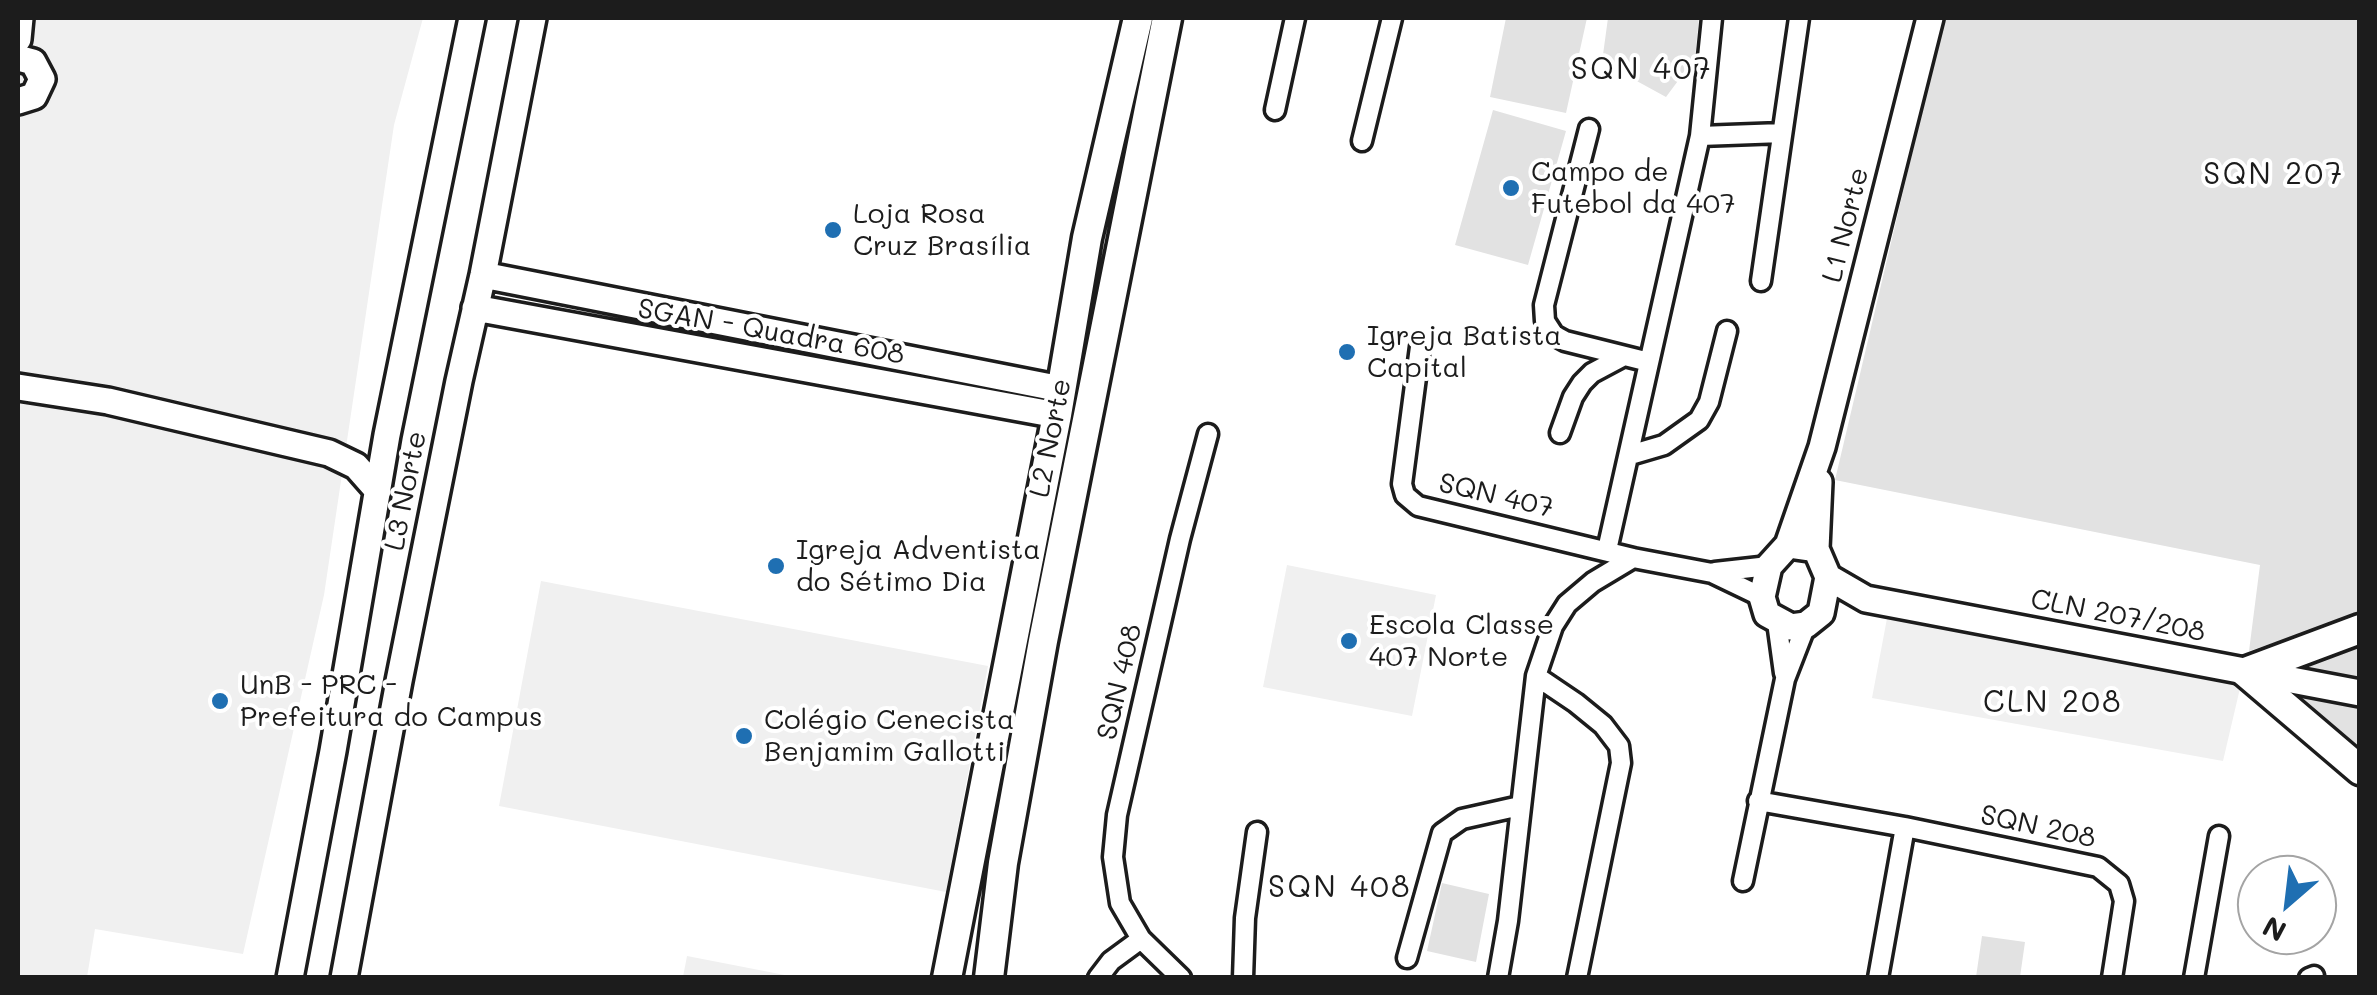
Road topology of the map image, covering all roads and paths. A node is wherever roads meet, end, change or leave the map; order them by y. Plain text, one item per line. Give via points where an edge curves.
1 (472, 18) edge
2 (533, 18) edge
3 (1138, 18) edge
4 (1168, 18) edge
5 (1295, 18) edge
6 (1392, 18) edge
7 (1712, 18) edge
8 (1798, 18) edge
9 (1930, 18) edge
10 (19, 30) edge
11 (25, 60) edge
12 (19, 103) edge
13 (1274, 110) dead end
14 (1589, 129) dead end
15 (1782, 133) junction
16 (1700, 136) junction
17 (1362, 141) dead end
18 (483, 276) junction
19 (1760, 281) dead end
20 (475, 308) junction
21 (1726, 331) dead end
22 (1420, 347) dead end
23 (1622, 357) junction
24 (1649, 362) junction
25 (19, 387) edge
26 (1059, 402) junction
27 (1560, 433) dead end
28 (1208, 434) dead end
29 (387, 435) junction
30 (1822, 447) junction
31 (1630, 455) junction
32 (340, 456) junction
33 (378, 490) junction
34 (1788, 545) junction
35 (1816, 549) junction
36 (1607, 550) junction
37 (1633, 558) junction
38 (1769, 566) junction
39 (1712, 573) junction
40 (1828, 577) junction
41 (1762, 597) junction
42 (1866, 599) junction
43 (1813, 619) junction
44 (1777, 622) junction
45 (2360, 629) edge
46 (2245, 672) junction
47 (1536, 676) junction
48 (1785, 679) junction
49 (2360, 693) edge
50 (2360, 770) edge
51 (1758, 801) junction
52 (1520, 806) junction
53 (1905, 827) junction
54 (1256, 832) dead end
55 (2219, 836) dead end
56 (1743, 881) dead end
57 (1141, 939) junction
58 (1407, 958) dead end
59 (292, 972) edge
60 (344, 978) edge
61 (948, 978) edge
62 (989, 978) edge
63 (1098, 978) edge
64 (1182, 978) edge
65 (1243, 978) edge
66 (1498, 978) edge
67 (1576, 978) edge
68 (1878, 978) edge
69 (2112, 978) edge
70 (2194, 978) edge

1 - 29 street, L3 Norte
2 - 18 street, L3 Norte
3 - 26 main road, L2 Norte via 1087,238
4 - 62 main road, L2 Norte via 1043,641
5 - 13 street
6 - 17 street
7 - 16 street
8 - 15 street
9 - 30 street, L1 Norte
10 - 11 street
11 - 12 street via 41,72 42,85
14 - 23 street via 1543,310 1559,338
15 - 16 street
15 - 19 street
16 - 24 street
18 - 20 street, L3 Norte
18 - 26 street
20 - 26 street, SGAN - Quadra 608
20 - 60 street, L3 Norte
21 - 31 street via 1699,420 1664,445
22 - 36 street, SQN 407 via 1405,494 1428,511
23 - 24 street
23 - 27 street via 1582,383
24 - 31 street
25 - 32 street
26 - 61 main road, L2 Norte
28 - 57 street, SQN 408 via 1117,814 1115,880
29 - 32 street via 373,447
29 - 33 street, L3 Norte
30 - 34 street, L1 Norte
30 - 35 street, L1 Norte
31 - 36 street
32 - 33 street
33 - 59 street, L3 Norte
34 - 35 street
34 - 38 street
35 - 40 street
36 - 37 street, SQN 407
37 - 39 street, SQN 407
37 - 47 street via 1567,604
38 - 39 street
38 - 41 street
39 - 41 street
40 - 42 street, CLN 207/208
40 - 43 street
41 - 44 street
42 - 43 street, CLN 207/208
42 - 46 street, CLN 207/208
43 - 44 street via 1790,627
43 - 48 street
44 - 48 street
45 - 46 main road
46 - 49 street, CLN 207/208
46 - 50 main road
47 - 52 street
47 - 67 street via 1620,746 1622,764
48 - 51 street
51 - 53 street, SQN 208
51 - 56 street
52 - 58 street via 1462,819 1442,833
52 - 66 street
53 - 68 street
53 - 69 street, SQN 208 via 2110,874 2124,901
54 - 65 street
55 - 70 street
57 - 63 street
57 - 64 street, SQN 408

